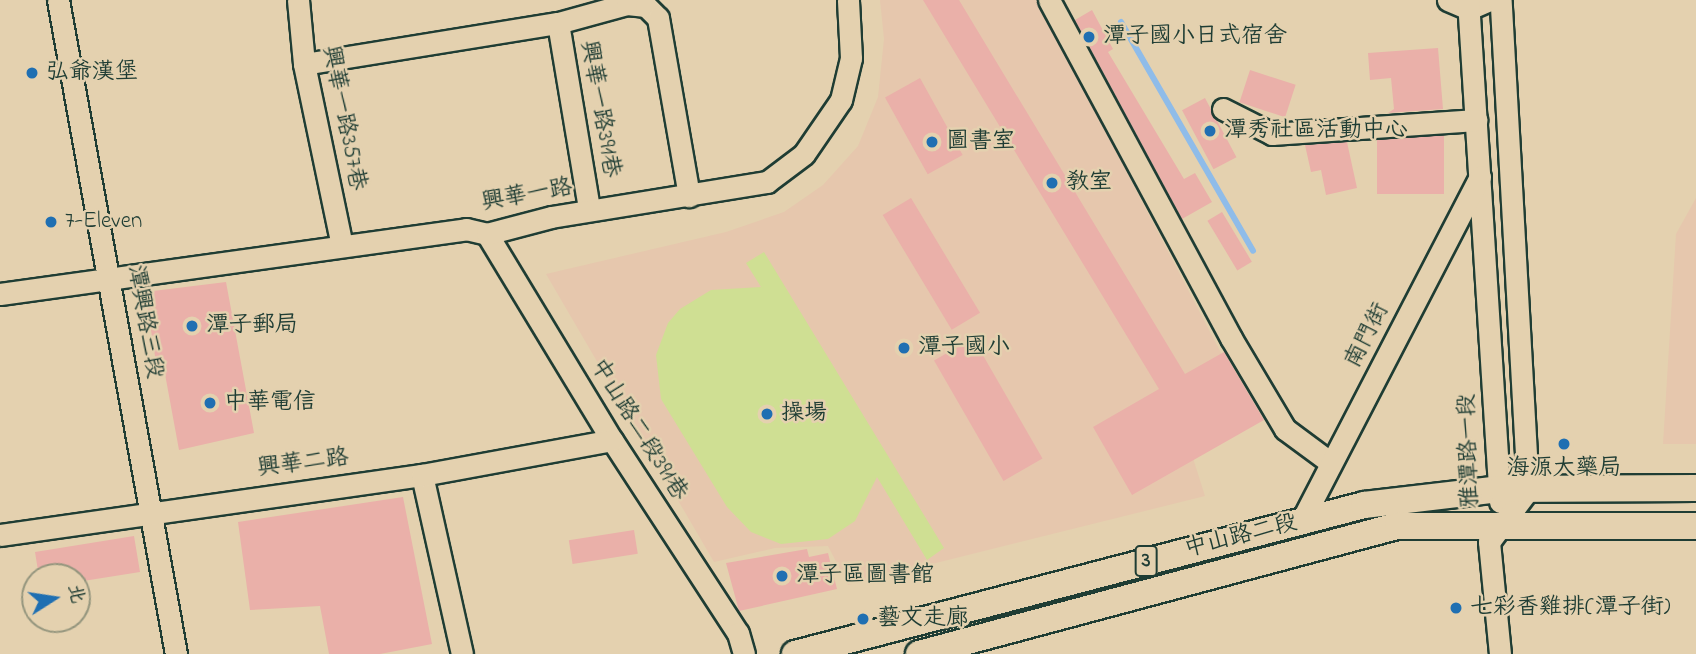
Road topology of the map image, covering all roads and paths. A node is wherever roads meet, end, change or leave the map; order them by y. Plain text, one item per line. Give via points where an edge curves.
1 (58, 0) edge
2 (298, 0) edge
3 (848, 0) edge
4 (1049, 0) edge
5 (1448, 0) edge
6 (1489, 0) edge
7 (1501, 0) edge
8 (1469, 4) edge
9 (605, 5) edge
10 (558, 23) junction
11 (304, 64) junction
12 (1223, 109) dead end
13 (1477, 120) junction
14 (1481, 175) junction
15 (690, 196) junction
16 (588, 203) dead end
17 (487, 234) junction
18 (342, 246) junction
19 (110, 280) junction
20 (0, 294) edge
21 (612, 440) junction
22 (1331, 463) junction
23 (422, 475) junction
24 (1696, 488) edge
25 (1501, 489) junction
26 (1528, 490) junction
27 (151, 510) junction
28 (1301, 522) junction
29 (1696, 526) edge
30 (1497, 529) junction
31 (0, 535) edge
32 (176, 654) edge
33 (462, 654) edge
34 (744, 654) edge
35 (795, 654) edge
36 (919, 654) edge
37 (1500, 654) edge

1 - 19 street, 潭興路三段
2 - 11 street, 興華一路357巷
3 - 15 street, 興華一路 via 847,84 804,154 767,182
4 - 22 street via 1285,429
5 - 8 street
6 - 8 street
7 - 26 street
8 - 13 street, 雅潭路一段
9 - 10 street
9 - 15 street via 646,6 658,18
10 - 11 street
10 - 16 street, 興華一路391巷
11 - 18 street, 興華一路357巷
12 - 13 street via 1272,134
13 - 14 street, 雅潭路一段
14 - 22 street, 南門街
14 - 25 street, 雅潭路一段
15 - 17 street, 興華一路 via 551,217
17 - 18 street, 興華一路 via 466,229
17 - 21 street, 中山路二段391巷
18 - 19 street, 興華一路
19 - 20 street, 興華一路
19 - 27 street, 潭興路三段
21 - 23 street, 興華二路
21 - 34 street, 中山路二段391巷 via 738,633
22 - 28 street, 南門街
23 - 27 street, 興華二路
23 - 33 street
24 - 26 main road, 中山路二段 / 3
25 - 26 main road, 中山路二段 / 3
25 - 28 main road, 中山路二段 / 3 via 1403,498
25 - 30 street, 雅潭路一段
26 - 30 street, 雅潭路一段
27 - 31 street, 興華二路
27 - 32 street, 潭興路三段
28 - 35 main road, 中山路二段 / 3
29 - 30 main road, 中山路二段 / 3
30 - 36 main road, 中山路二段 / 3 via 1398,526 1335,539
30 - 37 street via 1489,542

